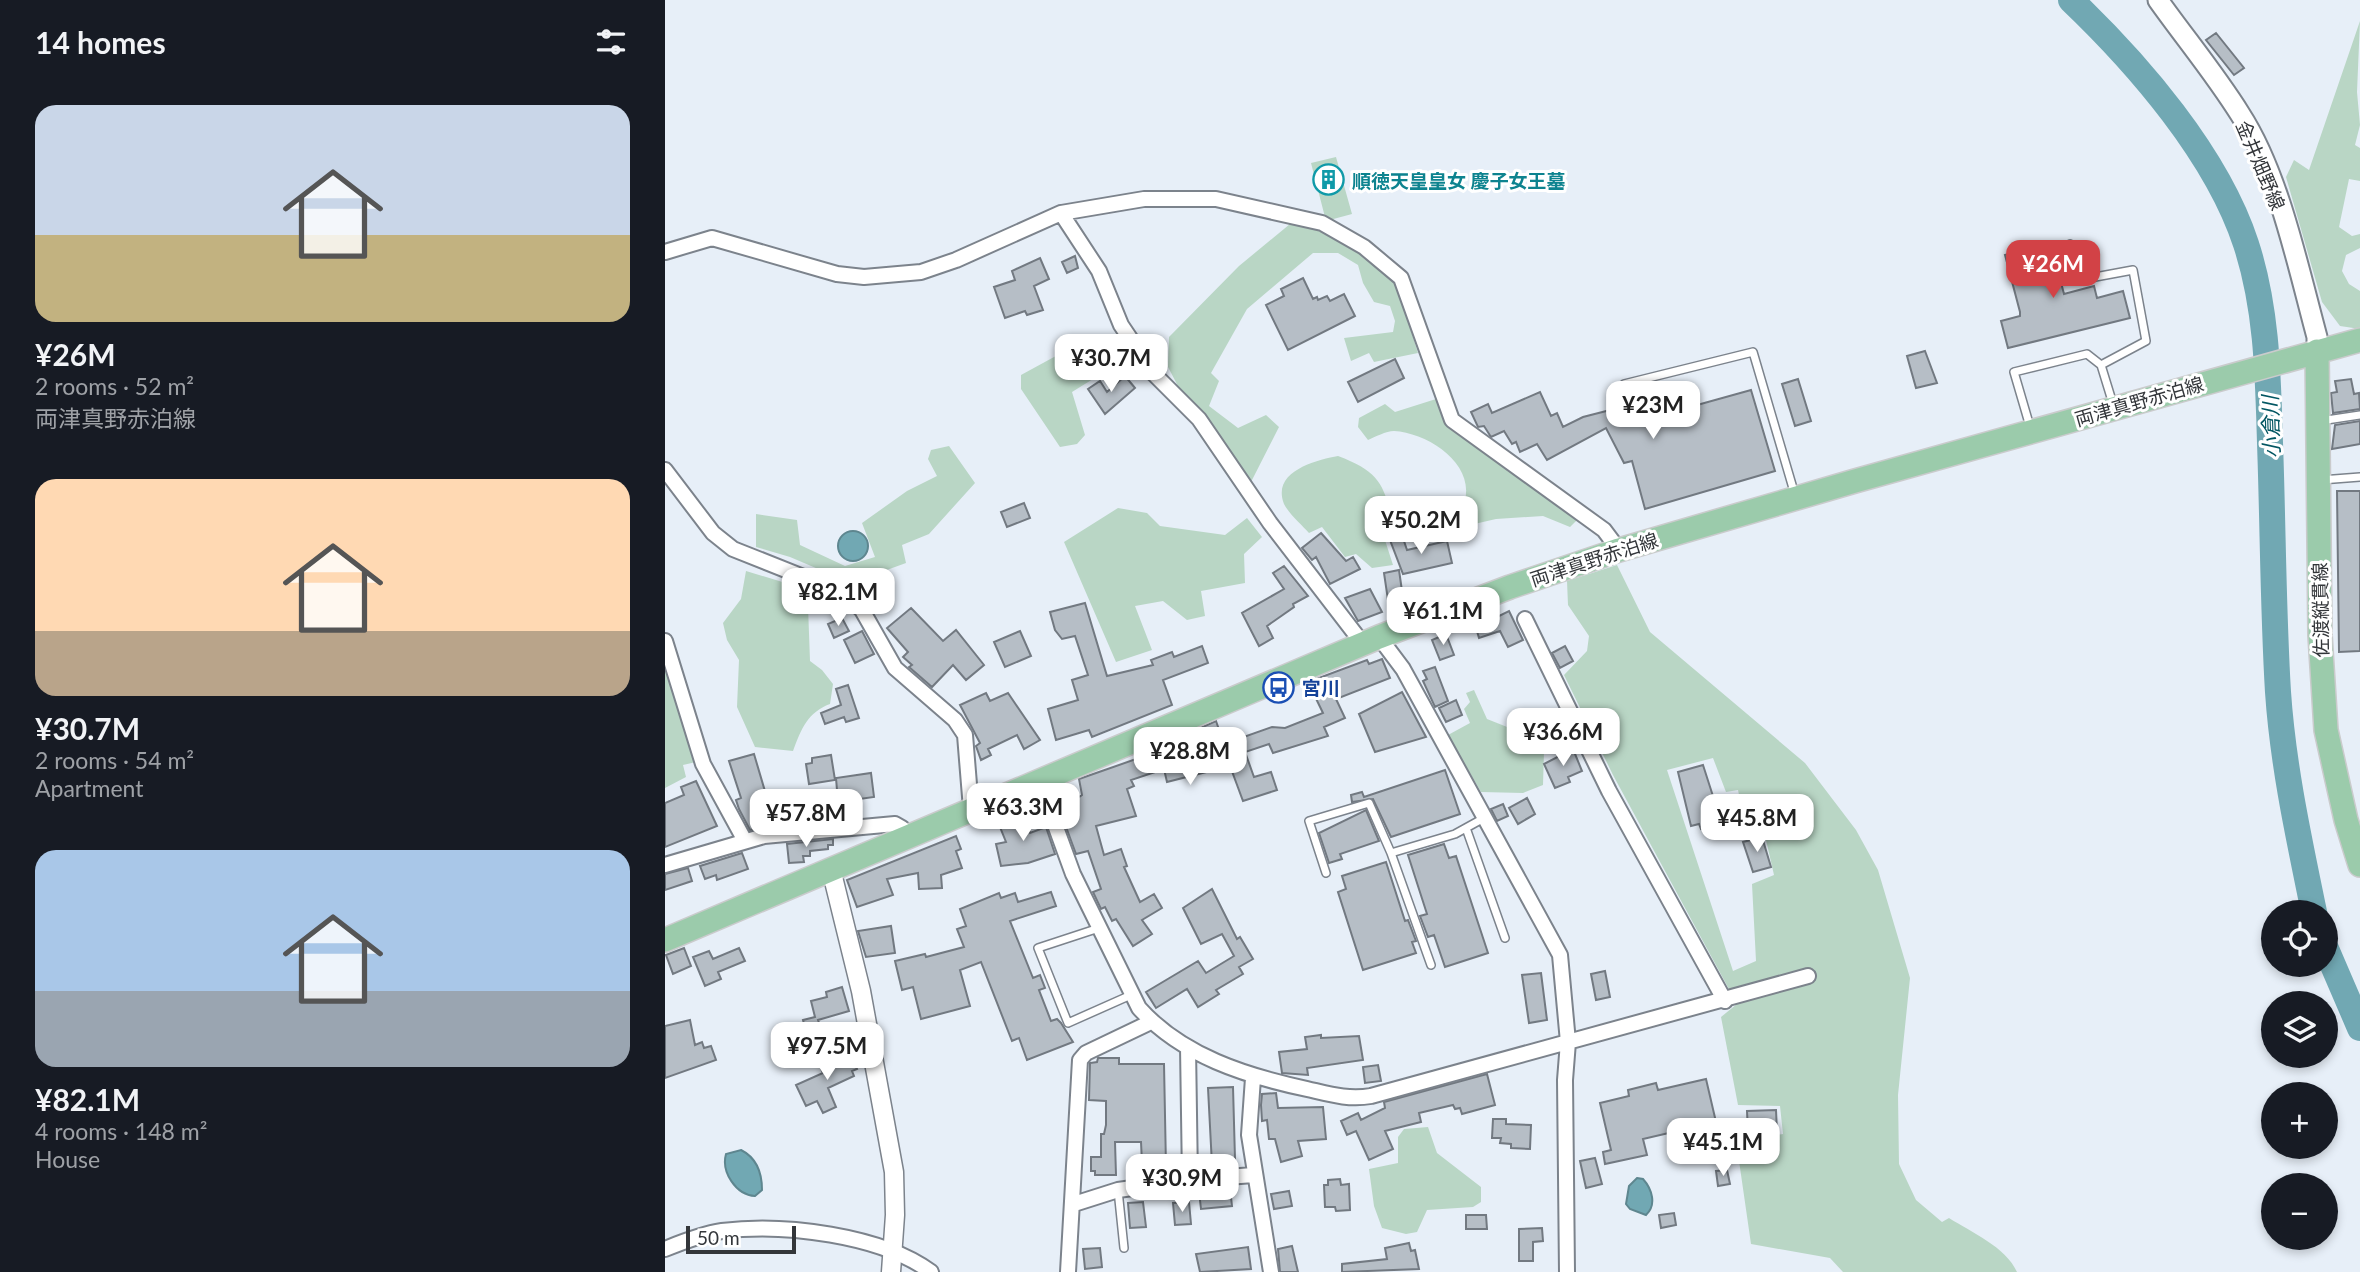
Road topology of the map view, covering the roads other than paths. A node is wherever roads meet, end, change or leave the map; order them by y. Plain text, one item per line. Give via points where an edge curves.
1 (2158, 0) edge
2 (1061, 213) junction
3 (2070, 244) dead end
4 (665, 252) edge
5 (2360, 340) edge
6 (2310, 353) junction
7 (2101, 365) junction
8 (1624, 384) dead end
9 (2114, 408) junction
10 (2360, 415) edge
11 (2316, 422) junction
12 (2031, 431) junction
13 (2360, 477) edge
14 (2317, 480) junction
15 (668, 481) edge
16 (1796, 499) junction
17 (1619, 551) junction
18 (1525, 619) dead end
19 (1371, 641) junction
20 (665, 642) edge
21 (1033, 783) junction
22 (971, 809) junction
23 (1484, 818) junction
24 (1466, 828) junction
25 (906, 836) junction
26 (745, 841) junction
27 (1391, 853) junction
28 (2360, 865) edge
29 (665, 866) edge
30 (831, 869) junction
31 (1326, 873) dead end
32 (1099, 928) junction
33 (1505, 937) dead end
34 (665, 940) edge
35 (1431, 965) dead end
36 (1808, 976) dead end
37 (1131, 995) junction
38 (1725, 1001) junction
39 (1151, 1022) junction
40 (1568, 1042) junction
41 (1188, 1047) junction
42 (1253, 1078) junction
43 (1253, 1175) junction
44 (1190, 1180) junction
45 (1118, 1190) junction
46 (1074, 1203) junction
47 (1125, 1248) dead end
48 (665, 1250) edge
49 (892, 1250) junction
50 (891, 1272) edge
51 (931, 1272) edge
52 (1068, 1272) edge
53 (1271, 1272) edge
54 (1567, 1272) edge

1 - 6 main road, 金井畑野線 via 2241,114 2257,147 2288,231 2318,337
2 - 4 street via 921,272 865,277 837,274 712,238
2 - 17 street via 1144,199 1216,199 1322,223 1364,247 1401,278 1452,420 1604,530
2 - 19 street via 1099,271 1121,325 1154,374 1199,419 1270,523
3 - 7 lane via 2079,280 2133,270 2146,341
5 - 6 main road, 両津真野赤泊線
6 - 9 main road, 両津真野赤泊線
6 - 11 main road, 佐渡縦貫線
7 - 9 lane
7 - 12 lane via 2087,354 2014,372
8 - 16 lane via 1753,352
9 - 12 main road, 両津真野赤泊線
10 - 11 lane
11 - 14 main road, 佐渡縦貫線
12 - 16 main road, 両津真野赤泊線
13 - 14 lane
14 - 28 main road, 佐渡縦貫線 via 2326,730
15 - 22 street via 733,549 826,586 862,610 895,668 955,720 965,735
16 - 17 main road, 両津真野赤泊線
17 - 19 main road, 両津真野赤泊線
18 - 38 street via 1609,791
19 - 21 main road, 両津真野赤泊線
19 - 23 street via 1403,668
20 - 26 street via 703,764
21 - 22 main road, 両津真野赤泊線
21 - 32 street via 1050,811
22 - 25 main road, 両津真野赤泊線
23 - 24 lane
23 - 40 street via 1560,955
24 - 27 lane
24 - 33 lane
25 - 26 street via 895,824
25 - 30 main road, 両津真野赤泊線
26 - 29 street
27 - 31 lane via 1369,803 1309,821
27 - 35 lane
30 - 34 main road, 両津真野赤泊線
30 - 49 street via 861,991 894,1172
32 - 37 street
32 - 37 lane via 1038,948 1067,1023
36 - 38 street
37 - 39 street
38 - 40 street
39 - 41 street
39 - 46 street via 1080,1060
40 - 42 street via 1352,1099
40 - 54 street
41 - 42 street
41 - 44 street
42 - 43 street via 1249,1135
43 - 44 street
43 - 53 street
44 - 45 street
45 - 46 street
45 - 47 lane
46 - 52 street
48 - 49 street via 720,1231 765,1229 797,1230
49 - 50 street
49 - 51 street

